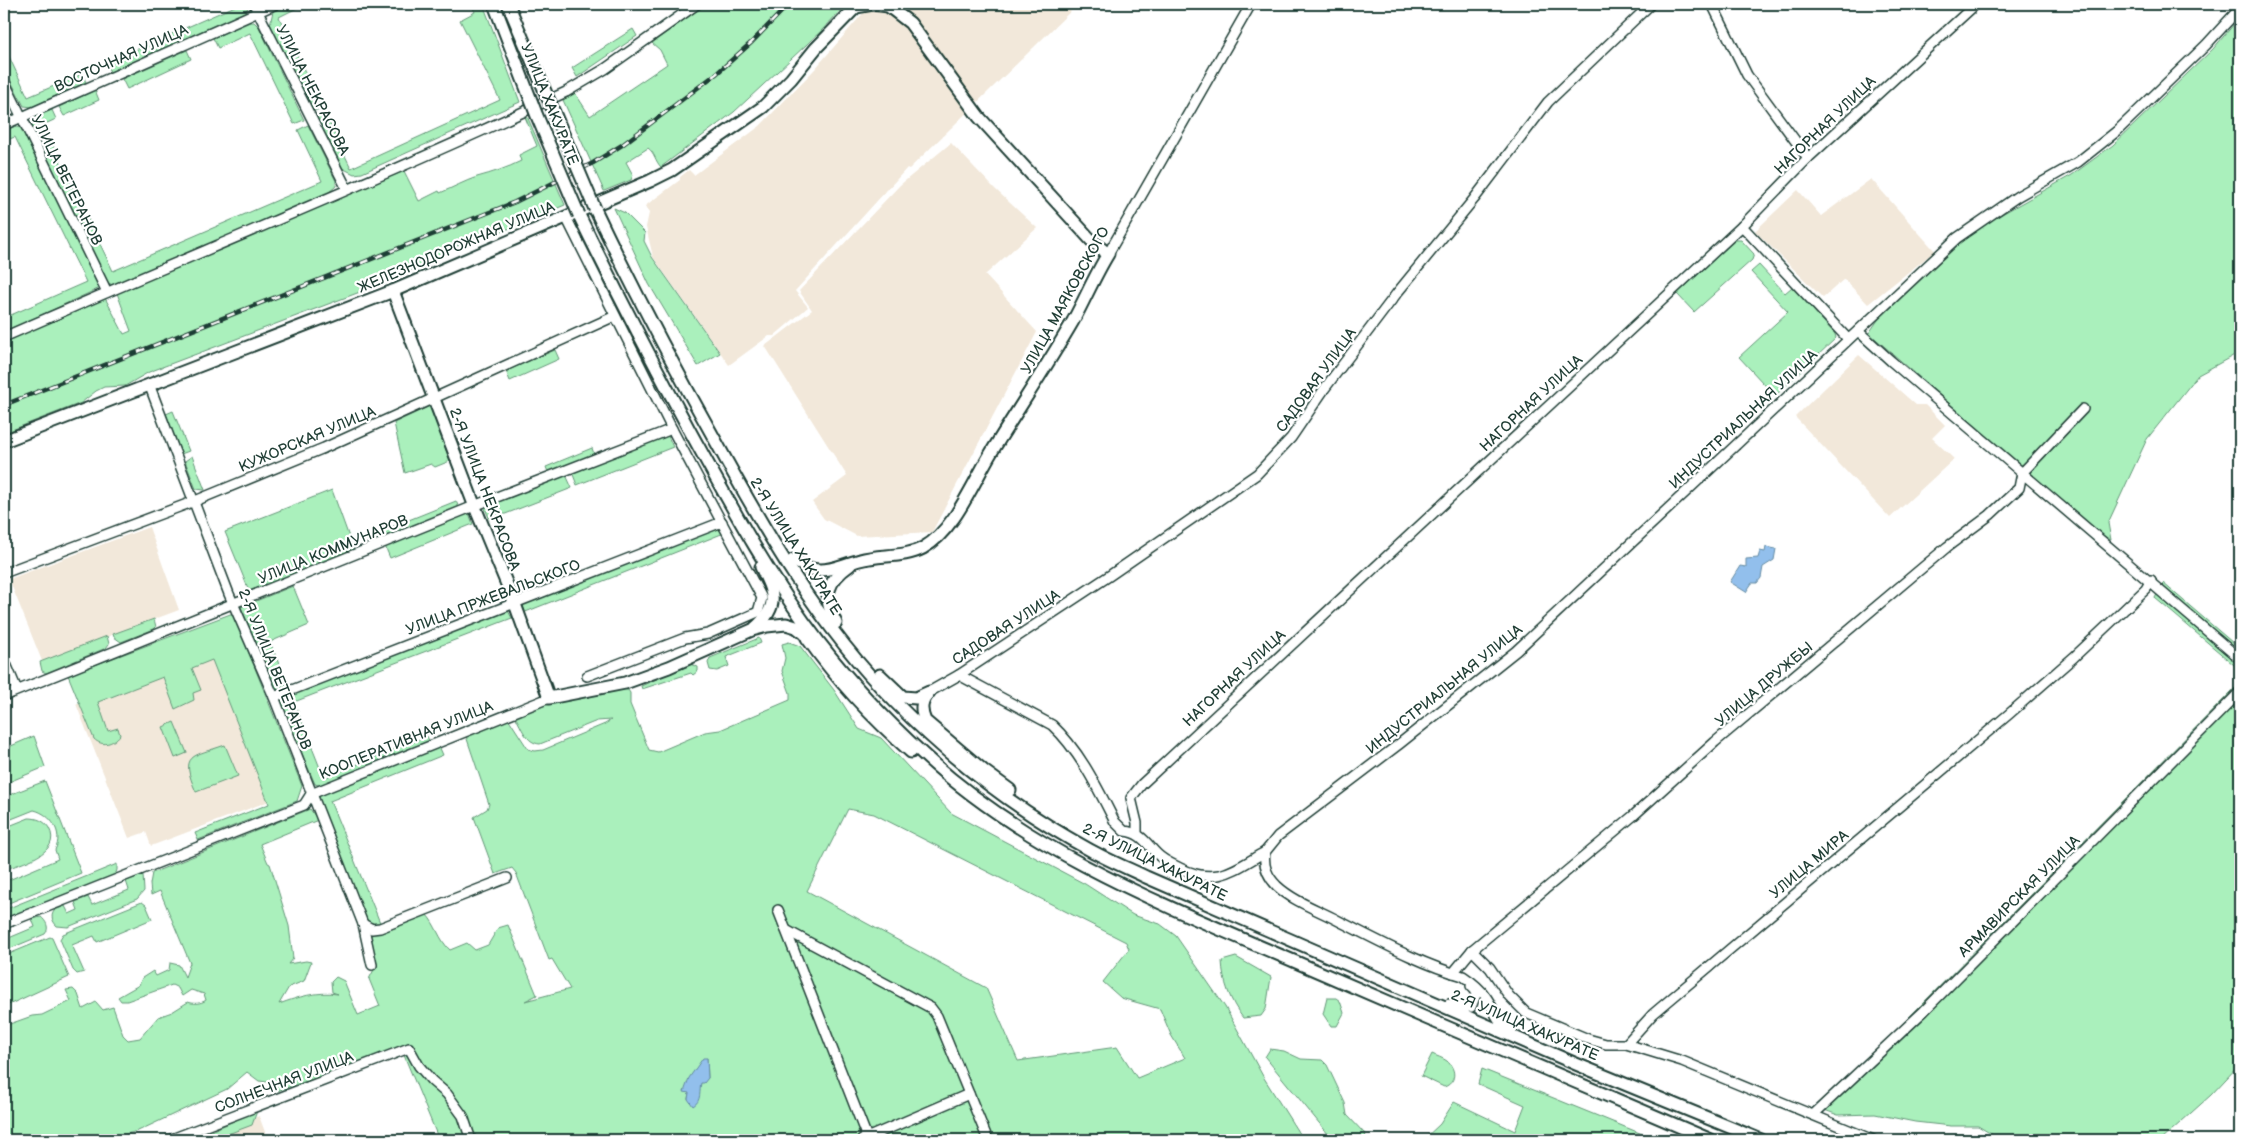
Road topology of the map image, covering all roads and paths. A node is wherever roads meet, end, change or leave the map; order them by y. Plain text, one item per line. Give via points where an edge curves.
1 (276, 4) edge
2 (494, 4) edge
3 (508, 4) edge
4 (697, 4) edge
5 (873, 4) edge
6 (897, 4) edge
7 (1251, 4) edge
8 (1651, 4) edge
9 (1712, 4) edge
10 (1976, 4) edge
11 (256, 8) edge
12 (2240, 8) edge
13 (910, 24) junction
14 (4, 81) edge
15 (21, 118) junction
16 (4, 125) edge
17 (1808, 158) junction
18 (348, 189) junction
19 (595, 209) joint
20 (566, 217) junction
21 (1742, 226) junction
22 (1108, 254) junction
23 (393, 291) junction
24 (107, 292) junction
25 (615, 316) junction
26 (1858, 331) junction
27 (4, 337) edge
28 (1848, 339) junction
29 (149, 384) junction
30 (434, 399) junction
31 (2083, 409) dead end
32 (672, 429) junction
33 (4, 441) edge
34 (2022, 473) junction
35 (195, 501) junction
36 (751, 504) junction
37 (475, 506) junction
38 (736, 512) junction
39 (722, 522) junction
40 (793, 560) junction
41 (858, 561) junction
42 (4, 573) edge
43 (766, 576) junction
44 (2150, 580) junction
45 (234, 603) junction
46 (515, 604) junction
47 (836, 627) junction
48 (752, 630) junction
49 (805, 634) junction
50 (816, 643) junction
51 (4, 659) edge
52 (2240, 659) edge
53 (959, 675) junction
54 (588, 676) dead end
55 (17, 690) junction
56 (929, 692) junction
57 (2240, 692) edge
58 (896, 693) junction
59 (4, 696) edge
60 (274, 698) junction
61 (549, 698) junction
62 (925, 721) junction
63 (311, 794) junction
64 (1137, 833) junction
65 (1265, 852) junction
66 (1117, 863) junction
67 (507, 878) dead end
68 (778, 910) dead end
69 (4, 924) edge
70 (363, 924) junction
71 (786, 930) junction
72 (1472, 950) junction
73 (372, 965) dead end
74 (1362, 971) junction
75 (1453, 974) junction
76 (1463, 976) junction
77 (1626, 1044) junction
78 (969, 1094) junction
79 (1696, 1114) junction
80 (1813, 1116) junction
81 (169, 1140) edge
82 (471, 1140) edge
83 (866, 1140) edge
84 (988, 1140) edge
85 (1711, 1140) edge
86 (1761, 1140) edge
87 (1873, 1140) edge

1 - 11 street, ВОСТОЧНАЯ УЛИЦА
2 - 38 main road, УЛИЦА ХАКУРАТЕ, bridge via 579,216 640,337
3 - 19 main road, УЛИЦА ХАКУРАТЕ, bridge
4 - 18 street via 605,69 566,92
5 - 13 main road, ЖЕЛЕЗНОДОРОЖНАЯ УЛИЦА via 888,6
5 - 20 main road, ЖЕЛЕЗНОДОРОЖНАЯ УЛИЦА via 856,7 763,107 705,148 650,181
6 - 13 main road
7 - 22 street, УЛИЦА МАЯКОВСКОГО
8 - 53 street, САДОВАЯ УЛИЦА via 1548,102 1397,293 1291,438 1257,474
9 - 17 street via 1747,75
10 - 17 street, НАГОРНАЯ УЛИЦА
11 - 15 street, ВОСТОЧНАЯ УЛИЦА
11 - 18 street, УЛИЦА НЕКРАСОВА
12 - 26 street, ИНДУСТРИАЛЬНАЯ УЛИЦА via 2118,131 2078,162 2018,196 1957,238
13 - 22 main road, ЖЕЛЕЗНОДОРОЖНАЯ УЛИЦА via 979,117 1091,240
14 - 15 street, УЛИЦА ВЕТЕРАНОВ
15 - 16 street, ВОСТОЧНАЯ УЛИЦА
15 - 24 street, УЛИЦА ВЕТЕРАНОВ
17 - 21 street, НАГОРНАЯ УЛИЦА
18 - 24 street
19 - 36 main road, 2-Я УЛИЦА ХАКУРАТЕ via 641,304
20 - 23 main road, ЖЕЛЕЗНОДОРОЖНАЯ УЛИЦА
20 - 25 street
21 - 28 street
21 - 64 street, НАГОРНАЯ УЛИЦА via 1142,784 1131,798
22 - 41 main road, УЛИЦА МАЯКОВСКОГО via 1045,368 941,534 923,548
23 - 29 main road, ЖЕЛЕЗНОДОРОЖНАЯ УЛИЦА
23 - 30 main road, 2-Я УЛИЦА НЕКРАСОВА
24 - 27 street
25 - 30 street, КУЖОРСКАЯ УЛИЦА
25 - 32 street
26 - 28 street, ИНДУСТРИАЛЬНАЯ УЛИЦА
26 - 34 street
28 - 65 street, ИНДУСТРИАЛЬНАЯ УЛИЦА via 1516,651 1278,836
29 - 33 main road, ЖЕЛЕЗНОДОРОЖНАЯ УЛИЦА
29 - 35 street, 2-Я УЛИЦА ВЕТЕРАНОВ
30 - 35 street, КУЖОРСКАЯ УЛИЦА
30 - 37 main road, 2-Я УЛИЦА НЕКРАСОВА
31 - 34 street, УЛИЦА ДРУЖБЫ
32 - 37 street, УЛИЦА КОММУНАРОВ
32 - 39 street
34 - 44 street
34 - 72 street, УЛИЦА ДРУЖБЫ via 2019,488 1990,515 1947,547
35 - 42 street, КУЖОРСКАЯ УЛИЦА
35 - 45 street, 2-Я УЛИЦА ВЕТЕРАНОВ
36 - 40 main road
36 - 47 main road, 2-Я УЛИЦА ХАКУРАТЕ via 787,565
37 - 45 street, УЛИЦА КОММУНАРОВ
37 - 46 main road, 2-Я УЛИЦА НЕКРАСОВА
38 - 43 main road
38 - 50 main road
39 - 46 street, УЛИЦА ПРЖЕВАЛЬСКОГО
39 - 54 street via 762,598 758,612 708,634 685,638
40 - 41 main road, УЛИЦА МАЯКОВСКОГО via 813,571
40 - 47 main road
41 - 47 main road via 835,578 828,592 827,604
43 - 48 main road via 773,593 771,609
43 - 49 main road
44 - 52 street
44 - 77 street, УЛИЦА МИРА via 2146,589 2074,657 1653,1014
45 - 55 street, УЛИЦА КОММУНАРОВ
45 - 60 street, 2-Я УЛИЦА ВЕТЕРАНОВ
46 - 60 street, УЛИЦА ПРЖЕВАЛЬСКОГО
46 - 61 main road, 2-Я УЛИЦА НЕКРАСОВА
47 - 58 main road
47 - 66 main road, 2-Я УЛИЦА ХАКУРАТЕ via 893,701 949,753 1026,811 1089,850
48 - 49 main road via 786,624
48 - 61 main road, КООПЕРАТИВНАЯ УЛИЦА via 625,684
49 - 50 main road
50 - 85 main road via 925,756 970,792 1035,836 1118,882 1202,921
51 - 55 street
53 - 56 street, САДОВАЯ УЛИЦА
53 - 64 street via 1052,726 1074,751 1115,822 1124,832
55 - 59 street, УЛИЦА КОММУНАРОВ
56 - 58 main road via 909,698
56 - 62 main road via 922,703
57 - 80 street, АРМАВИРСКАЯ УЛИЦА via 1924,1011
58 - 62 main road
60 - 63 street, 2-Я УЛИЦА ВЕТЕРАНОВ
61 - 63 street, КООПЕРАТИВНАЯ УЛИЦА
62 - 66 main road via 984,771 1062,828
63 - 69 street, КООПЕРАТИВНАЯ УЛИЦА via 304,805
63 - 70 street, 2-Я УЛИЦА ВЕТЕРАНОВ
64 - 65 street, ИНДУСТРИАЛЬНАЯ УЛИЦА via 1162,859 1186,871 1210,877 1226,874
65 - 75 street via 1268,876 1278,887 1366,934
66 - 74 main road, 2-Я УЛИЦА ХАКУРАТЕ
67 - 70 street via 380,928 372,929
68 - 71 street
70 - 73 street, 2-Я УЛИЦА ВЕТЕРАНОВ
71 - 78 street via 931,1008
71 - 83 street
72 - 75 street, УЛИЦА ДРУЖБЫ
72 - 77 street via 1526,1013 1588,1039 1606,1044
74 - 76 street via 1367,970 1459,1007 1471,1007 1477,992
74 - 79 main road, 2-Я УЛИЦА ХАКУРАТЕ
75 - 76 street
76 - 79 street via 1477,985 1502,1026
77 - 80 street via 1682,1060
78 - 83 street
78 - 84 street
79 - 86 main road, 2-Я УЛИЦА ХАКУРАТЕ
80 - 87 street
81 - 82 street, СОЛНЕЧНАЯ УЛИЦА via 409,1048 419,1066 447,1094 463,1116

